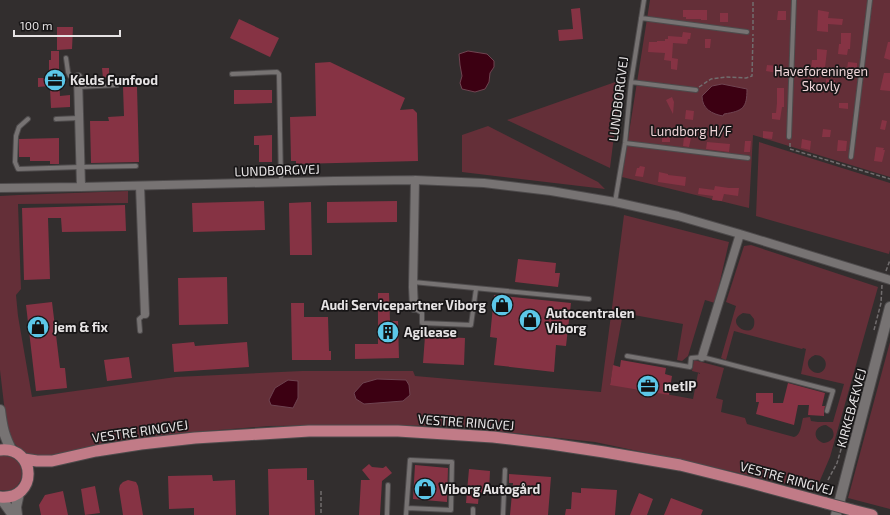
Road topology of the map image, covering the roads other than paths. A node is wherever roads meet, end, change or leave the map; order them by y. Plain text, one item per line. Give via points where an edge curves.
1 (644, 0) edge
2 (794, 0) edge
3 (870, 0) edge
4 (641, 18) junction
5 (747, 32) dead end
6 (66, 58) dead end
7 (232, 74) dead end
8 (78, 77) joint
9 (631, 82) junction
10 (117, 85) dead end
11 (79, 87) junction
12 (696, 90) road end
13 (80, 118) junction
14 (28, 119) dead end
15 (56, 119) dead end
16 (789, 137) road end
17 (625, 143) junction
18 (851, 157) dead end
19 (748, 158) dead end
20 (136, 166) dead end
21 (81, 167) junction
22 (415, 180) junction
23 (281, 182) junction
24 (140, 186) junction
25 (81, 187) junction
26 (0, 188) edge
27 (615, 202) junction
28 (740, 234) junction
29 (887, 279) edge
30 (413, 282) junction
31 (476, 289) junction
32 (589, 299) dead end
33 (890, 307) edge
34 (414, 308) joint
35 (145, 314) joint
36 (140, 331) dead end
37 (627, 356) dead end
38 (702, 357) junction
39 (0, 410) edge
40 (827, 410) dead end
41 (0, 450) edge
42 (12, 451) junction
43 (24, 459) junction
44 (52, 461) junction
45 (505, 470) dead end
46 (28, 478) junction
47 (388, 485) dead end
48 (19, 493) junction
49 (0, 497) edge
50 (406, 508) junction
51 (473, 509) dead end
52 (13, 515) edge
53 (17, 515) edge
54 (387, 515) edge
55 (406, 515) edge
56 (473, 515) edge
57 (503, 515) edge
58 (836, 515) edge
59 (872, 515) edge

1 - 4 lane, LUNDBORGVEJ
2 - 16 lane
3 - 18 lane
4 - 5 lane
4 - 9 lane, LUNDBORGVEJ
6 - 8 lane via 70,76
7 - 23 lane via 279,74
8 - 11 street
9 - 12 lane
9 - 17 lane, LUNDBORGVEJ
10 - 11 lane
11 - 13 street
13 - 15 lane
13 - 21 street
14 - 21 lane via 19,127 16,136 15,162 18,169
17 - 19 lane
17 - 27 lane, LUNDBORGVEJ
20 - 21 lane
21 - 25 street
22 - 23 street, LUNDBORGVEJ
22 - 27 street, LUNDBORGVEJ via 484,183
22 - 30 street
23 - 24 street, LUNDBORGVEJ
24 - 25 street, LUNDBORGVEJ
24 - 35 street
25 - 26 street, LUNDBORGVEJ
27 - 28 street, LUNDBORGVEJ via 678,216
28 - 29 street, LUNDBORGVEJ
28 - 38 street
30 - 31 lane
30 - 34 street
31 - 32 lane
31 - 34 lane via 471,325 422,323 422,313
33 - 58 street, KIRKEBÆKVEJ
35 - 36 lane via 139,320
37 - 38 lane via 690,367 691,358
38 - 40 lane via 833,391
39 - 42 street via 2,426
41 - 42 main road
42 - 43 main road
43 - 44 main road, VESTRE RINGVEJ
43 - 46 main road via 28,468
44 - 46 main road, VESTRE RINGVEJ
44 - 59 main road, VESTRE RINGVEJ, bridge via 141,444 309,431 398,431 493,437 680,465
45 - 57 lane
46 - 48 main road
47 - 54 lane
48 - 49 main road via 10,497
48 - 53 street
49 - 52 street
50 - 50 lane via 451,510 452,462 410,460
50 - 55 lane
51 - 56 lane

